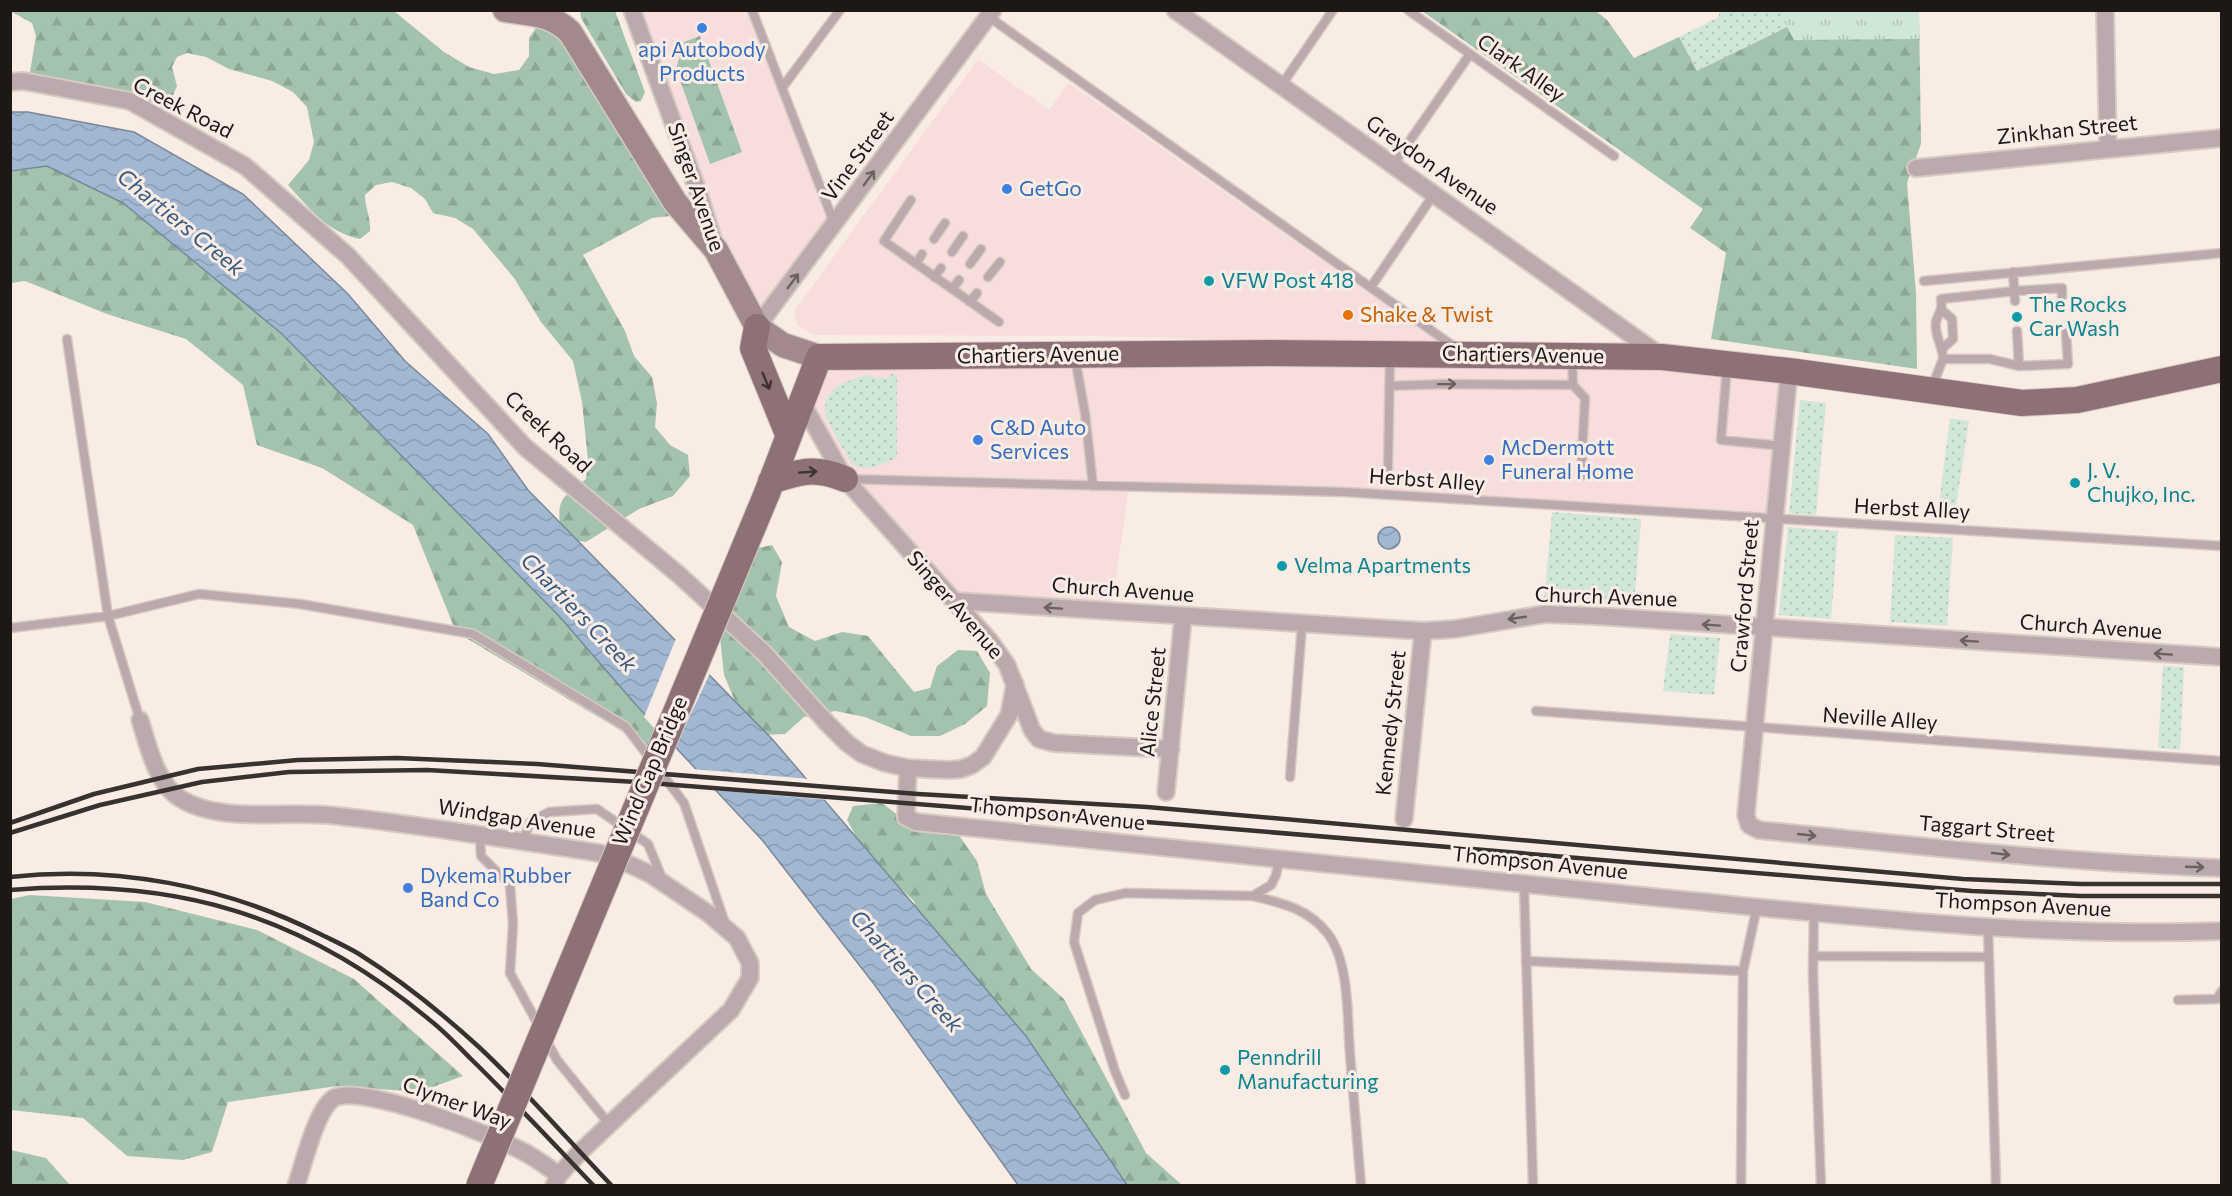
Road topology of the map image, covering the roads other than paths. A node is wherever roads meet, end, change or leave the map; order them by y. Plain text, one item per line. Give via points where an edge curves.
1 (505, 10) edge
2 (632, 10) edge
3 (752, 10) edge
4 (840, 10) edge
5 (1175, 10) edge
6 (1333, 10) edge
7 (1408, 10) edge
8 (2105, 10) edge
9 (991, 14) edge
10 (1470, 54) junction
11 (10, 82) edge
12 (1281, 86) junction
13 (782, 87) junction
14 (2222, 138) edge
15 (2108, 149) junction
16 (1614, 156) dead end
17 (1393, 165) junction
18 (1916, 168) dead end
19 (1434, 195) junction
20 (911, 200) dead end
21 (945, 223) dead end
22 (835, 225) junction
23 (963, 236) dead end
24 (934, 238) dead end
25 (981, 249) dead end
26 (716, 250) junction
27 (952, 252) dead end
28 (2222, 253) edge
29 (922, 254) dead end
30 (1000, 262) dead end
31 (916, 264) junction
32 (970, 264) dead end
33 (941, 268) dead end
34 (2013, 272) junction
35 (934, 277) junction
36 (988, 277) dead end
37 (959, 280) dead end
38 (1924, 281) dead end
39 (1371, 287) junction
40 (952, 289) junction
41 (2015, 291) junction
42 (977, 293) dead end
43 (2062, 297) dead end
44 (2015, 301) dead end
45 (970, 302) junction
46 (1942, 310) junction
47 (999, 322) dead end
48 (757, 327) junction
49 (2018, 331) dead end
50 (2066, 333) dead end
51 (67, 339) dead end
52 (1943, 348) junction
53 (1390, 353) junction
54 (1464, 353) junction
55 (1074, 354) junction
56 (1572, 356) junction
57 (819, 357) junction
58 (1662, 357) junction
59 (1943, 359) junction
60 (1728, 363) junction
61 (2019, 366) junction
62 (2222, 367) edge
63 (1789, 371) junction
64 (1573, 385) junction
65 (1389, 386) junction
66 (1931, 390) junction
67 (801, 401) junction
68 (789, 434) junction
69 (1782, 446) junction
70 (1388, 469) dead end
71 (1581, 477) dead end
72 (845, 479) junction
73 (1093, 486) junction
74 (769, 487) junction
75 (1774, 519) junction
76 (2222, 546) edge
77 (954, 601) junction
78 (108, 616) junction
79 (1183, 617) junction
80 (1302, 625) junction
81 (10, 628) edge
82 (1764, 628) junction
83 (1423, 631) junction
84 (2222, 657) edge
85 (1015, 684) junction
86 (1536, 711) dead end
87 (140, 720) joint
88 (1755, 728) junction
89 (1171, 749) junction
90 (2222, 761) edge
91 (908, 768) junction
92 (1290, 777) dead end
93 (1166, 792) dead end
94 (1404, 819) dead end
95 (1749, 825) joint
96 (480, 836) junction
97 (523, 842) junction
98 (1280, 860) junction
99 (2222, 868) edge
100 (664, 884) junction
101 (1524, 885) junction
102 (1253, 896) junction
103 (1756, 907) junction
104 (1814, 913) junction
105 (1989, 928) junction
106 (727, 929) junction
107 (2222, 931) edge
108 (1813, 956) junction
109 (1989, 957) junction
110 (1526, 961) junction
111 (1743, 971) junction
112 (2222, 991) edge
113 (2178, 1000) dead end
114 (1125, 1095) dead end
115 (609, 1124) junction
116 (556, 1180) edge
117 (296, 1185) edge
118 (479, 1185) edge
119 (1361, 1185) edge
120 (1533, 1185) edge
121 (1741, 1185) edge
122 (1821, 1185) edge
123 (1996, 1185) edge

1 - 26 street via 545,16 570,32 675,202
2 - 26 street, Singer Avenue
3 - 13 lane
4 - 13 lane
5 - 12 street, Greydon Avenue
6 - 12 lane
7 - 10 lane, Clark Alley
8 - 15 street
22 -> 9 street, Vine Street
9 - 39 lane
10 - 16 lane, Clark Alley
10 - 17 lane
11 - 91 street, Creek Road via 24,81 130,101 245,166 348,256 525,447 765,654 847,743 862,754
12 - 17 street, Greydon Avenue
13 - 22 lane
14 - 15 street, Zinkhan Street
15 - 18 street, Zinkhan Street
17 - 19 street, Greydon Avenue
19 - 39 lane
19 - 58 street, Greydon Avenue
20 - 31 lane via 884,242
21 - 24 lane
48 -> 22 street, Vine Street
23 - 27 lane
25 - 32 lane
26 - 48 street, Singer Avenue
28 - 34 lane
29 - 31 lane
30 - 36 lane
31 - 35 lane
33 - 35 lane
34 - 38 lane
34 - 41 lane
35 - 40 lane
37 - 40 lane
39 - 54 lane
40 - 45 lane
41 - 43 lane via 2062,288
41 - 44 lane
41 - 46 lane via 1941,299
42 - 45 lane
45 - 47 lane
46 - 52 lane via 1936,320 1937,341
46 - 52 lane via 1952,319 1953,339
48 - 57 street, Singer Avenue via 783,345
48 -> 68 main road via 753,348
49 - 61 lane
50 - 61 lane via 2068,364
51 - 78 lane
52 - 59 lane
53 - 54 main road, Chartiers Avenue
53 - 55 main road, Chartiers Avenue
53 - 65 lane
54 - 56 main road, Chartiers Avenue
55 - 57 main road, Chartiers Avenue
55 - 73 lane
56 - 58 main road, Chartiers Avenue
56 - 64 lane
57 - 67 main road, Wind Gap Bridge
58 - 60 main road, Chartiers Avenue
59 - 61 lane via 1990,359
59 - 66 lane
60 - 63 main road, Chartiers Avenue
60 - 69 lane via 1721,440
62 - 66 main road, Chartiers Avenue via 2077,400 2022,403
63 - 66 main road, Chartiers Avenue
63 - 69 street, Crawford Street
65 -> 64 lane
64 - 71 lane via 1585,398
65 - 70 lane
67 - 68 main road, Wind Gap Bridge
67 - 72 street, Singer Avenue
68 - 74 main road, Wind Gap Bridge
69 - 75 street, Crawford Street
72 - 73 lane, Herbst Alley
74 -> 72 main road via 799,472 816,470
72 - 77 street, Singer Avenue
73 - 75 lane, Herbst Alley via 1344,492
74 - 118 main road, Wind Gap Bridge, bridge
75 - 76 lane, Herbst Alley
75 - 82 street, Crawford Street
79 -> 77 street, Church Avenue
77 - 85 street, Singer Avenue via 990,641
78 - 81 lane
78 - 87 lane
78 - 106 lane via 199,594 300,604 473,634 626,727 684,802
79 - 80 street, Church Avenue
79 - 89 street, Alice Street
80 - 83 street, Church Avenue
80 - 92 lane
82 -> 83 street, Church Avenue via 1545,614
84 -> 82 street, Church Avenue
82 - 88 street, Crawford Street
83 - 94 street, Kennedy Street
85 - 89 street, Singer Avenue via 1039,739
85 - 91 street, Creek Road via 1009,715 983,757 961,769
86 - 88 lane, Neville Alley
87 - 96 street, Windgap Avenue via 161,777 178,798 191,804 212,811 327,815
88 - 90 lane, Neville Alley
88 - 95 street, Crawford Street via 1746,815
89 - 93 street, Alice Street
91 - 98 street, Thompson Avenue via 906,816 911,820
95 -> 99 street, Taggart Street via 1760,830 2029,857
96 - 97 street, Windgap Avenue
96 - 115 lane via 480,856 510,885 510,973 557,1060
97 - 100 street, Windgap Avenue via 599,853
97 - 100 lane via 530,822 549,812 597,809 648,844
98 - 101 street, Thompson Avenue
98 - 102 lane via 1271,885
100 - 106 street, Windgap Avenue
101 - 103 street, Thompson Avenue
101 - 110 lane
102 - 114 lane via 1126,893 1095,900 1078,914 1074,942
102 - 119 lane via 1289,904 1306,913 1328,933 1340,955
103 - 104 street, Thompson Avenue
103 - 111 lane
104 - 105 street, Thompson Avenue
104 - 108 lane
105 - 107 street, Thompson Avenue
105 - 109 lane
106 - 115 street, Windgap Avenue via 737,938 750,963 750,978 743,991 730,1010
108 - 109 lane
108 - 122 lane
109 - 123 lane
110 - 111 lane
110 - 120 lane
111 - 121 lane
112 - 113 lane via 2217,999
115 - 116 street, Windgap Avenue
116 - 117 street, Clymer Way via 525,1152 423,1112 346,1094 333,1098 321,1115

